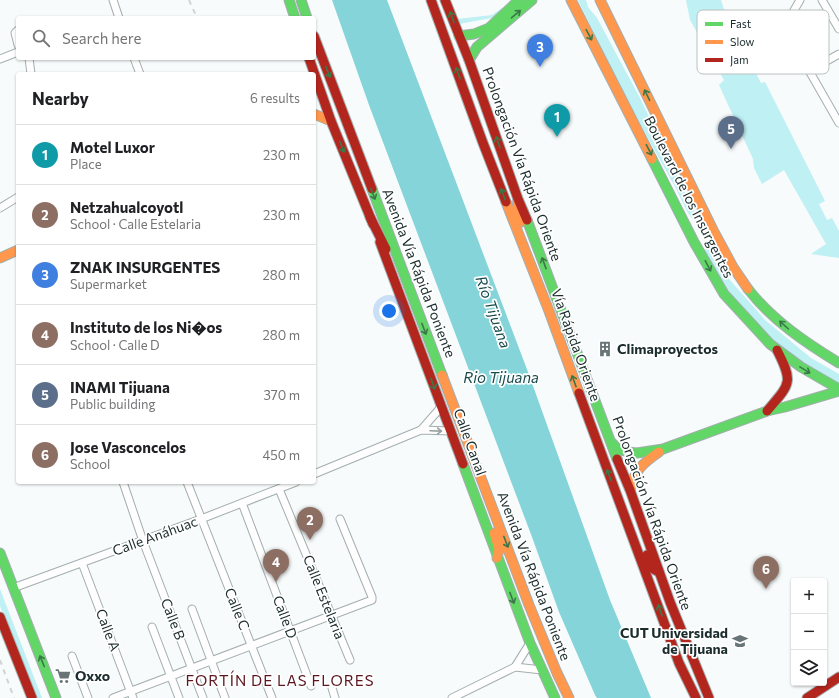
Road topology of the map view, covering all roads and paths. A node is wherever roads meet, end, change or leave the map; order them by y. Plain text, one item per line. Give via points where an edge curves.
1 (113, 0) edge
2 (289, 0) edge
3 (300, 0) edge
4 (431, 0) edge
5 (445, 0) edge
6 (519, 0) edge
7 (532, 0) edge
8 (571, 0) edge
9 (600, 0) edge
10 (800, 0) edge
11 (822, 0) edge
12 (794, 10) edge
13 (828, 10) edge
14 (829, 12) edge
15 (119, 16) edge
16 (294, 16) edge
17 (306, 16) edge
18 (839, 29) edge
19 (459, 36) junction
20 (316, 41) edge
21 (16, 53) edge
22 (839, 54) edge
23 (0, 59) edge
24 (29, 60) edge
25 (135, 60) edge
26 (309, 60) edge
27 (469, 60) junction
28 (829, 60) edge
29 (31, 72) edge
30 (139, 72) edge
31 (312, 72) edge
32 (811, 74) edge
33 (316, 86) edge
34 (316, 115) edge
35 (331, 121) junction
36 (839, 123) edge
37 (16, 197) edge
38 (518, 198) junction
39 (0, 208) edge
40 (370, 217) junction
41 (16, 251) edge
42 (0, 258) edge
43 (416, 309) junction
44 (549, 311) junction
45 (777, 350) junction
46 (839, 363) edge
47 (839, 390) edge
48 (442, 406) junction
49 (768, 411) junction
50 (458, 416) junction
51 (588, 418) junction
52 (420, 430) junction
53 (451, 431) junction
54 (612, 443) junction
55 (663, 449) junction
56 (316, 473) edge
57 (124, 484) edge
58 (188, 484) edge
59 (291, 484) edge
60 (279, 489) junction
61 (630, 490) junction
62 (242, 503) junction
63 (201, 519) junction
64 (340, 519) dead end
65 (143, 541) junction
66 (0, 553) edge
67 (497, 558) junction
68 (82, 563) junction
69 (659, 572) junction
70 (13, 588) junction
71 (192, 609) dead end
72 (332, 616) junction
73 (0, 617) edge
74 (152, 627) dead end
75 (290, 631) junction
76 (530, 643) junction
77 (252, 645) junction
78 (72, 656) dead end
79 (350, 660) dead end
80 (212, 661) junction
81 (515, 667) junction
82 (192, 668) junction
83 (542, 670) junction
84 (171, 676) junction
85 (839, 677) edge
86 (311, 686) dead end
87 (332, 688) dead end
88 (132, 695) edge
89 (32, 698) edge
90 (56, 698) edge
91 (88, 698) edge
92 (113, 698) edge
93 (179, 698) edge
94 (203, 698) edge
95 (225, 698) edge
96 (272, 698) edge
97 (335, 698) edge
98 (452, 698) edge
99 (556, 698) edge
100 (569, 698) edge
101 (696, 698) edge
102 (709, 698) edge
103 (807, 698) edge

1 - 15 street
2 - 16 main road
3 - 17 main road
44 -> 4 main road, Vía Rápida Oriente via 483,143
19 -> 5 main road, Prolongación Vía Rápida Oriente
6 - 19 main road via 489,28
27 -> 7 main road via 478,47
8 -> 45 main road, Boulevard de los Insurgentes via 718,285
46 -> 9 main road, Boulevard de los Insurgentes via 813,348 789,329 741,280 713,230
10 - 12 street
11 - 13 street
14 - 18 street
19 - 27 main road, Prolongación Vía Rápida Oriente
20 -> 43 main road, Avenida Vía Rápida Poniente
21 - 23 street
22 - 28 street
24 - 29 street
25 - 30 street
26 - 31 main road, Avenida Vía Rápida Poniente
38 -> 27 main road, Prolongación Vía Rápida Oriente
32 - 36 street
33 - 35 main road, Avenida Vía Rápida Poniente
34 - 35 main road
35 -> 40 main road, Avenida Vía Rápida Poniente
37 - 39 street
38 - 44 main road via 517,210 548,299
54 -> 38 main road, Prolongación Vía Rápida Oriente
40 - 43 main road
40 -> 48 main road, Calle Canal
41 - 42 main road
43 -> 50 main road, Avenida Vía Rápida Poniente
51 -> 44 main road, Vía Rápida Oriente
45 -> 47 main road, Boulevard de los Insurgentes
45 - 49 main road via 787,368 787,386
47 - 49 main road via 782,409
48 - 52 street
48 - 53 main road, Calle Canal
49 - 55 main road
50 - 67 main road via 460,432 498,544
50 -> 100 main road, Avenida Vía Rápida Poniente via 529,605
51 - 69 main road via 600,431 649,562 653,569
101 -> 51 main road, Vía Rápida Oriente via 679,663
52 -> 53 street
52 - 56 street
53 - 67 main road, Calle Canal
54 - 55 main road via 618,449 628,452
54 - 61 main road, Prolongación Vía Rápida Oriente
55 - 61 main road via 637,470 632,478
57 - 65 street, Calle B
58 - 63 street, Calle C
59 - 60 street, Calle Anáhuac
60 - 62 street, Calle Anáhuac
60 - 72 street, Calle Estelaria
61 - 69 main road, Prolongación Vía Rápida Oriente
62 - 63 street, Calle Anáhuac
62 - 75 street, Calle D
63 - 65 street, Calle Anáhuac
63 - 77 street, Calle C
64 - 72 street via 372,600
65 - 68 street, Calle Anáhuac
65 - 82 street, Calle B
66 - 70 main road
67 -> 76 main road, Calle Canal
68 - 70 street, Calle Anáhuac
68 - 88 street, Calle A
69 - 102 main road, Prolongación Vía Rápida Oriente
90 -> 70 main road
71 - 80 street
72 - 75 street
72 - 79 street, Calle Estelaria
73 - 89 main road
74 - 84 street
75 - 77 street
75 - 86 street, Calle D
76 - 81 street
76 - 83 main road, Calle Canal
77 - 80 street
77 - 96 street, Calle C
78 - 91 street
80 - 82 street
80 - 95 street
81 - 83 street
81 - 98 street
82 - 84 street
82 - 94 street, Calle B
83 - 99 main road, Calle Canal
84 - 88 street
84 - 93 street
85 - 103 main road
87 - 97 street
88 - 92 street

